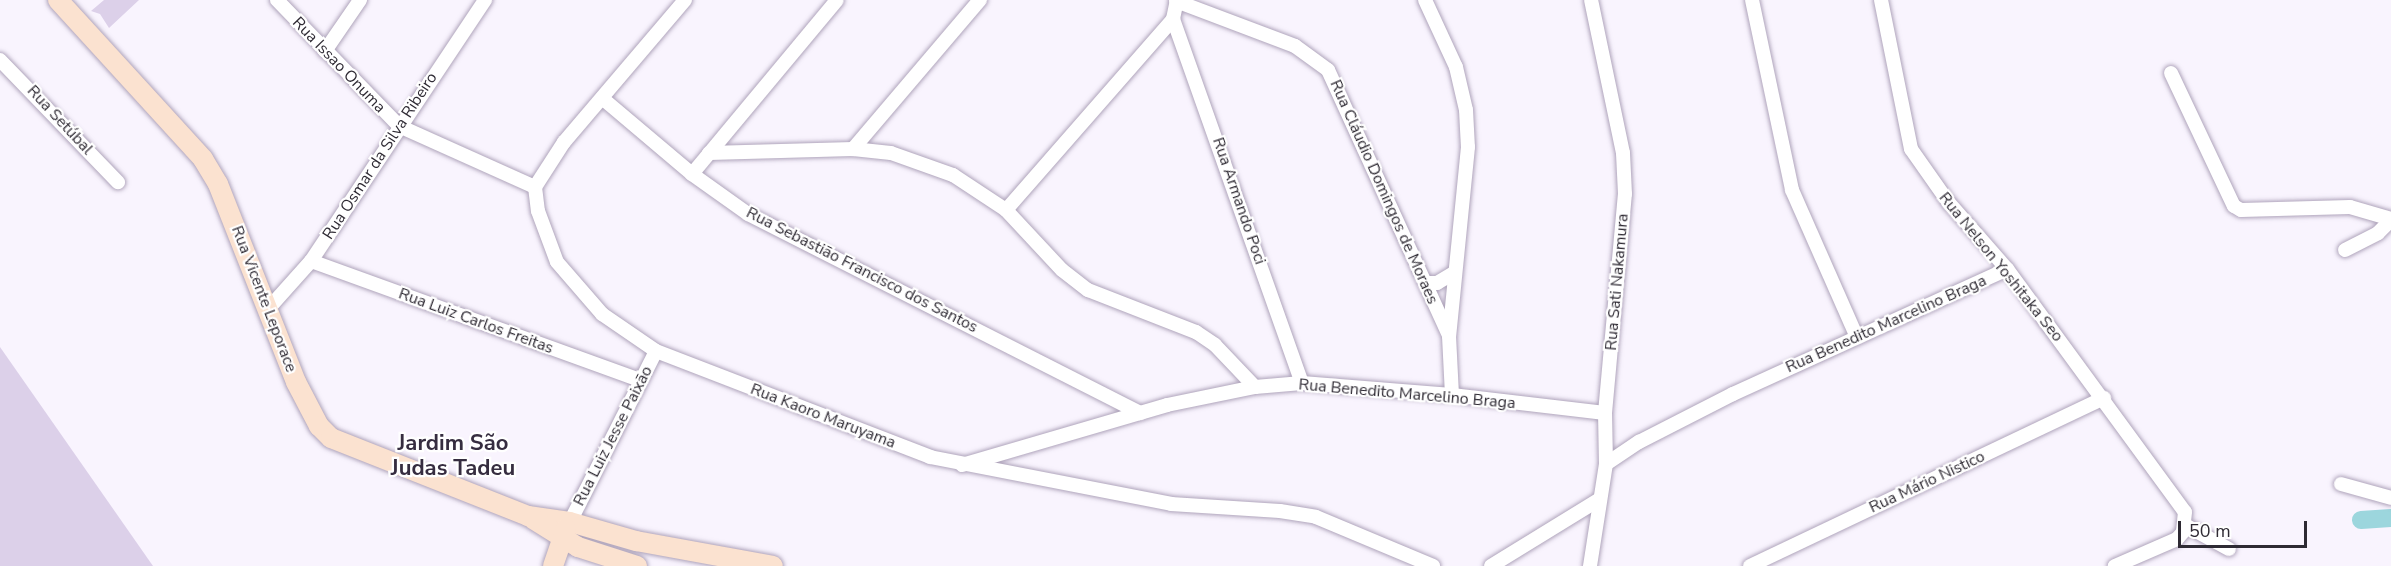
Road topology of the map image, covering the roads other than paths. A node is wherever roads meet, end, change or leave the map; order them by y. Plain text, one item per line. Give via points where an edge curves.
1 (58, 0) edge
2 (277, 0) edge
3 (360, 0) edge
4 (485, 0) edge
5 (685, 0) edge
6 (837, 0) edge
7 (980, 0) edge
8 (1177, 0) edge
9 (1425, 0) edge
10 (1591, 0) edge
11 (1752, 0) edge
12 (1881, 0) edge
13 (1173, 19) junction
14 (326, 51) junction
15 (0, 60) edge
16 (2171, 73) dead end
17 (602, 98) junction
18 (399, 126) junction
19 (853, 149) junction
20 (710, 153) junction
21 (692, 174) junction
22 (118, 182) dead end
23 (535, 187) junction
24 (1006, 210) junction
25 (2391, 220) edge
26 (2345, 250) dead end
27 (312, 261) junction
28 (2007, 269) junction
29 (1455, 272) junction
30 (1426, 283) junction
31 (269, 308) junction
32 (1856, 335) junction
33 (1449, 336) junction
34 (656, 351) junction
35 (640, 380) junction
36 (1302, 383) junction
37 (1256, 387) junction
38 (1452, 395) junction
39 (2104, 398) junction
40 (1140, 413) junction
41 (1605, 413) junction
42 (1606, 464) junction
43 (960, 466) junction
44 (2342, 484) dead end
45 (2391, 498) edge
46 (1600, 499) junction
47 (2185, 525) junction
48 (566, 530) junction
49 (2229, 549) dead end
50 (553, 566) edge
51 (637, 566) edge
52 (773, 566) edge
53 (1433, 566) edge
54 (1491, 566) edge
55 (1590, 566) edge
56 (1750, 566) edge
57 (2115, 566) edge

1 - 31 main road, Rua Vicente Leporace via 203,159 218,184
2 - 14 street, Rua Issao Onuma
3 - 14 street
4 - 18 street, Rua Osmar da Silva Ribeiro
5 - 17 street
6 - 20 street
7 - 19 street
8 - 13 street, Rua Armando Poci
8 - 30 street, Rua Cláudio Domingos de Moraes via 1295,46 1328,70
9 - 29 street via 1456,67 1466,110 1468,147
10 - 41 street, Rua Sati Nakamura via 1623,153 1625,194
11 - 32 street via 1792,190
12 - 28 street, Rua Nelson Yoshitaka Seo via 1911,149 1949,204
13 - 24 street
13 - 36 street, Rua Armando Poci
14 - 18 street, Rua Issao Onuma
15 - 22 street, Rua Setúbal
16 - 25 street via 2234,206 2241,210 2350,207
17 - 21 street, Rua Sebastião Francisco dos Santos
17 - 23 street via 564,142
18 - 23 street, Rua Issao Onuma
18 - 27 street, Rua Osmar da Silva Ribeiro
19 - 20 street
19 - 24 street via 891,153 953,175
20 - 21 street
21 - 40 street, Rua Sebastião Francisco dos Santos via 748,214
23 - 34 street, Rua Kaoro Maruyama via 538,212 557,262 602,314
24 - 37 street via 1062,270 1088,290 1196,332 1215,345
25 - 26 street via 2378,233
27 - 31 street, Rua Osmar da Silva Ribeiro
27 - 35 street, Rua Luiz Carlos Freitas
28 - 32 street, Rua Benedito Marcelino Braga
28 - 39 street, Rua Nelson Yoshitaka Seo
29 - 30 street via 1437,283
29 - 33 street
30 - 33 street, Rua Cláudio Domingos de Moraes
31 - 48 main road, Rua Vicente Leporace via 296,382 319,426 331,438
32 - 42 street, Rua Benedito Marcelino Braga via 1676,422
33 - 38 street
34 - 35 street, Rua Luiz Jesse Paixão
34 - 43 street, Rua Kaoro Maruyama via 900,447
35 - 48 street, Rua Luiz Jesse Paixão
36 - 37 street, Rua Benedito Marcelino Braga
36 - 38 street, Rua Benedito Marcelino Braga
37 - 40 street, Rua Benedito Marcelino Braga
38 - 41 street, Rua Benedito Marcelino Braga
39 - 47 street, Rua Nelson Yoshitaka Seo via 2182,506
39 - 56 street, Rua Mário Nistico
40 - 43 street, Rua Benedito Marcelino Braga
41 - 42 street, Rua Sati Nakamura
42 - 46 street, Rua Sati Nakamura
43 - 53 street, Rua Kaoro Maruyama via 1171,504 1316,517
44 - 45 street
46 - 54 street
46 - 55 street, Rua Sati Nakamura
47 - 49 street
47 - 57 street via 2177,539
48 - 50 main road
48 - 51 main road
48 - 52 main road, Rua Vicente Leporace

